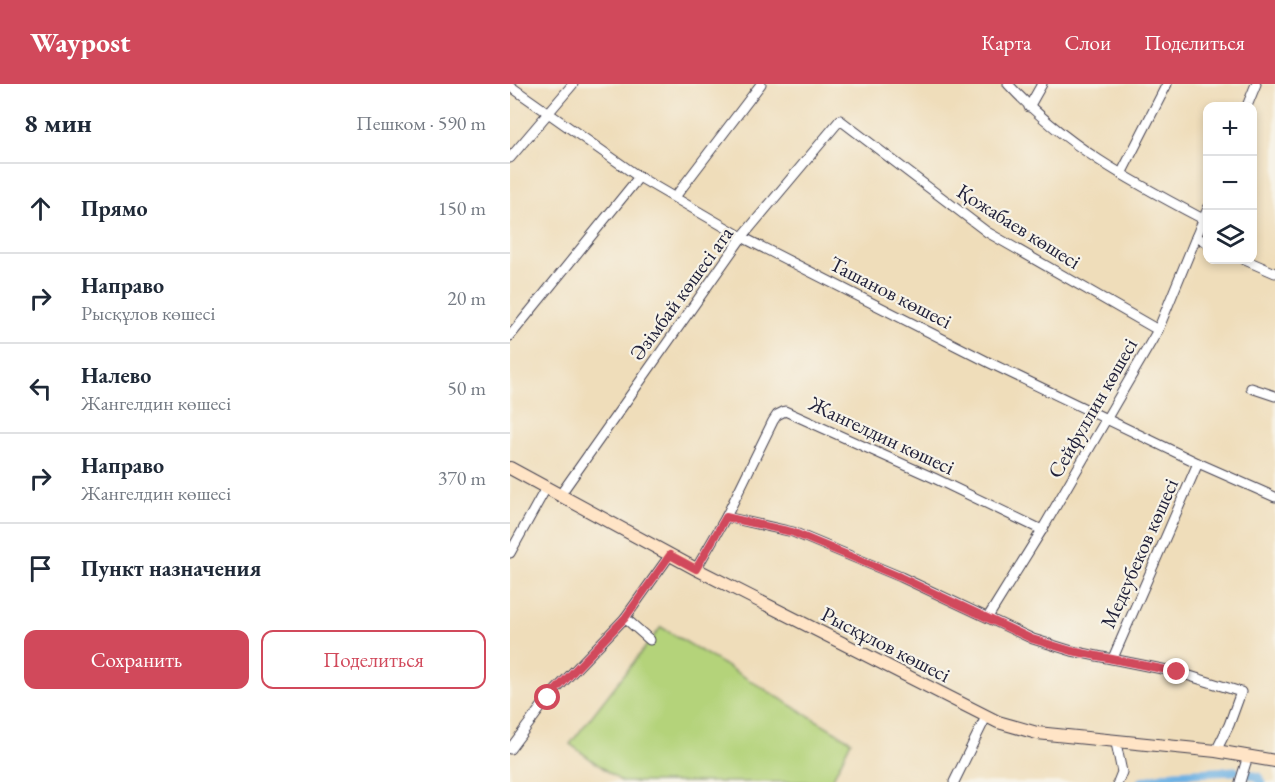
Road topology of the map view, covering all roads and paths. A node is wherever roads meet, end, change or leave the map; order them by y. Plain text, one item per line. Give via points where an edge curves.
1 (573, 84) edge
2 (761, 84) edge
3 (1008, 84) edge
4 (1042, 84) edge
5 (1167, 84) edge
6 (1256, 84) edge
7 (510, 86) edge
8 (1249, 102) edge
9 (1029, 107) junction
10 (548, 112) junction
11 (840, 120) joint
12 (510, 158) edge
13 (1120, 174) junction
14 (639, 177) junction
15 (675, 197) junction
16 (1203, 219) joint
17 (742, 237) junction
18 (1196, 237) junction
19 (1203, 240) edge
20 (1254, 264) edge
21 (1275, 273) edge
22 (1158, 330) junction
23 (510, 336) edge
24 (1251, 388) dead end
25 (1275, 396) edge
26 (1106, 419) junction
27 (1198, 463) junction
28 (510, 468) edge
29 (546, 488) junction
30 (560, 495) junction
31 (1275, 497) edge
32 (726, 517) junction
33 (1042, 530) junction
34 (510, 553) edge
35 (670, 555) junction
36 (696, 569) junction
37 (988, 617) junction
38 (625, 618) junction
39 (650, 640) dead end
40 (1113, 658) junction
41 (986, 717) junction
42 (1116, 743) junction
43 (510, 749) edge
44 (1216, 751) junction
45 (1248, 756) junction
46 (1275, 760) edge
47 (954, 782) edge
48 (1118, 782) edge
49 (1240, 782) edge

1 - 10 street
2 - 15 street
3 - 9 street
4 - 9 street
5 - 13 street
6 - 8 street
7 - 10 street, Ташанов көшесі
9 - 13 street via 1090,156
10 - 12 street
10 - 14 street, Ташанов көшесі
11 - 17 street, Әзімбай көшесі ата
11 - 22 street, Қожабаев көшесі via 987,232
13 - 16 street
14 - 15 street, Ташанов көшесі
14 - 23 street
15 - 17 street, Ташанов көшесі
16 - 18 street, Сейфуллин көшесі
17 - 26 street, Ташанов көшесі
17 - 30 street, Әзімбай көшесі ата
18 - 19 street
18 - 22 street, Сейфуллин көшесі
20 - 21 street
22 - 26 street, Сейфуллин көшесі
24 - 25 street
26 - 27 street, Ташанов көшесі
26 - 33 street, Сейфуллин көшесі
27 - 31 street, Ташанов көшесі
27 - 40 street, Медеубеков көшесі
28 - 29 main road, Рысқұлов көшесі
29 - 30 main road, Рысқұлов көшесі
29 - 34 street
30 - 35 main road, Рысқұлов көшесі
32 - 33 street, Жангелдин көшесі via 773,421 786,411
32 - 36 street, Жангелдин көшесі
32 - 37 street via 792,532
33 - 37 street, Сейфуллин көшесі
35 - 36 main road, Рысқұлов көшесі
35 - 38 street
36 - 41 main road, Рысқұлов көшесі
37 - 40 street via 1032,639
38 - 39 street
38 - 43 street via 548,698
40 - 44 street via 1241,692
41 - 42 main road, Рысқұлов көшесі via 1037,733
41 - 47 street
42 - 44 main road, Рысқұлов көшесі
42 - 48 street via 1122,772
44 - 45 main road, Рысқұлов көшесі
45 - 46 main road, Рысқұлов көшесі
45 - 49 street

